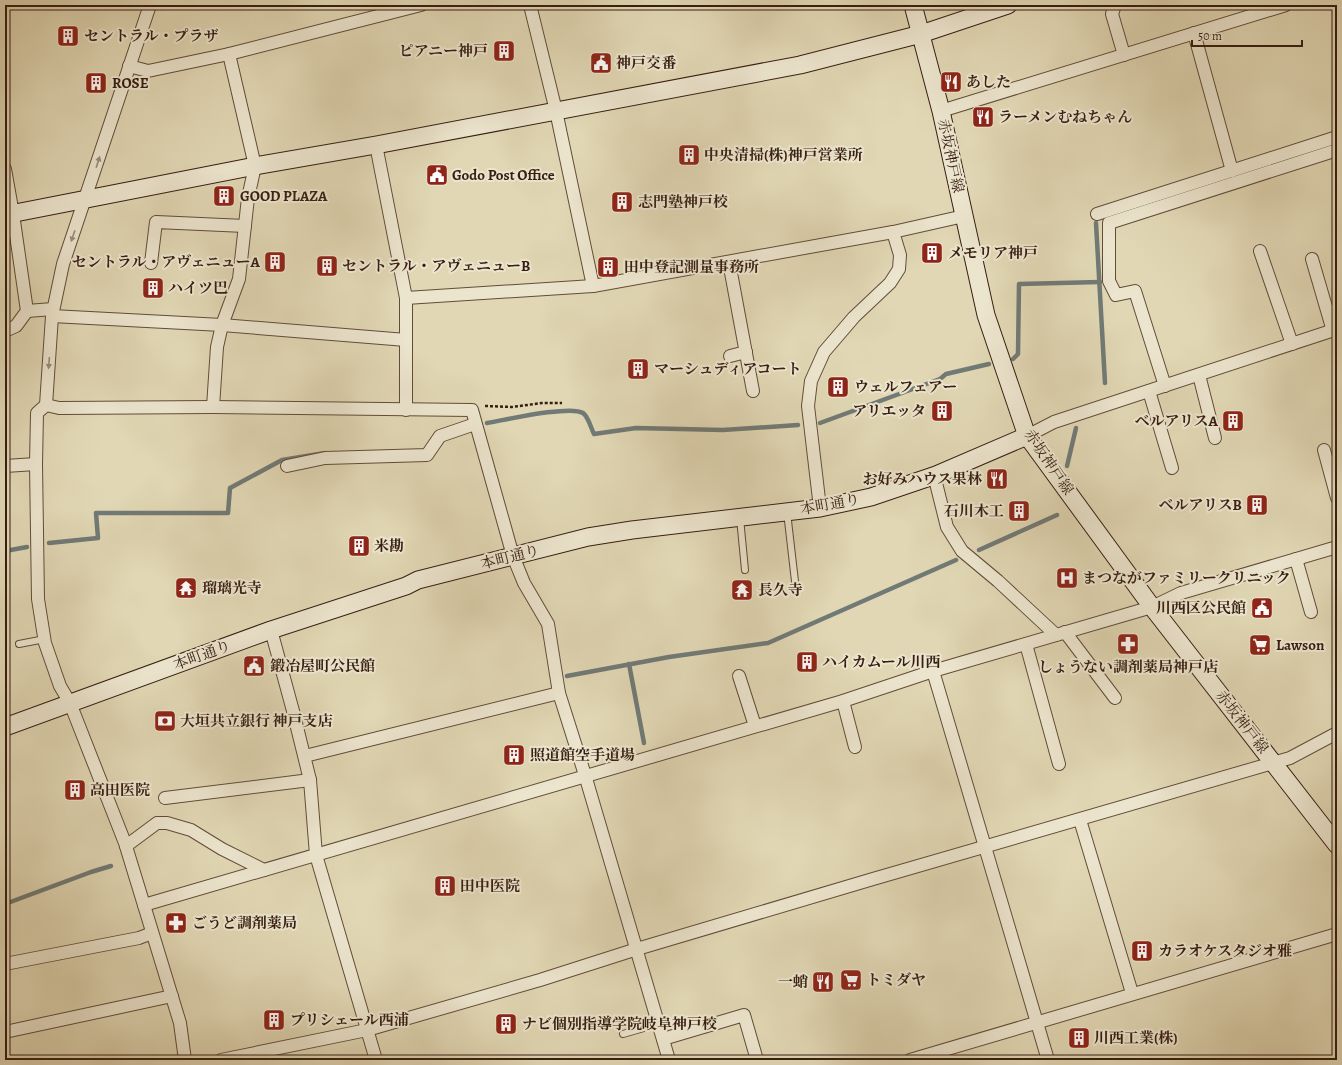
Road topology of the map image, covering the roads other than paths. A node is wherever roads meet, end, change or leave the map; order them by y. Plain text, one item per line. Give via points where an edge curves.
1 (150, 5) edge
2 (421, 5) edge
3 (530, 5) edge
4 (913, 5) edge
5 (1008, 5) edge
6 (1115, 5) edge
7 (1286, 5) edge
8 (1194, 33) junction
9 (921, 34) junction
10 (229, 54) junction
11 (1124, 55) junction
12 (129, 66) junction
13 (556, 111) junction
14 (941, 111) junction
15 (1337, 137) edge
16 (376, 145) junction
17 (1337, 150) edge
18 (255, 166) junction
19 (5, 169) edge
20 (1232, 171) junction
21 (86, 199) junction
22 (9, 214) edge
23 (1097, 214) dead end
24 (964, 216) junction
25 (245, 226) junction
26 (893, 232) junction
27 (1260, 251) dead end
28 (1312, 259) dead end
29 (730, 262) junction
30 (151, 263) dead end
31 (593, 286) junction
32 (406, 298) junction
33 (27, 311) junction
34 (53, 313) junction
35 (222, 325) junction
36 (1335, 330) edge
37 (5, 331) edge
38 (406, 340) junction
39 (1292, 344) junction
40 (746, 352) junction
41 (730, 356) dead end
42 (1199, 374) junction
43 (1165, 386) junction
44 (753, 391) dead end
45 (1149, 391) junction
46 (46, 405) junction
47 (213, 406) junction
48 (406, 410) junction
49 (475, 424) junction
50 (1027, 436) junction
51 (1214, 438) dead end
52 (1324, 450) dead end
53 (36, 464) junction
54 (5, 466) edge
55 (287, 466) dead end
56 (1172, 468) dead end
57 (934, 475) junction
58 (1337, 498) edge
59 (820, 508) junction
60 (787, 512) junction
61 (740, 518) junction
62 (1337, 547) edge
63 (513, 556) junction
64 (1296, 559) junction
65 (745, 570) dead end
66 (796, 590) dead end
67 (1152, 607) junction
68 (1311, 612) dead end
69 (271, 630) junction
70 (1060, 634) junction
71 (45, 639) junction
72 (19, 644) dead end
73 (1026, 644) junction
74 (933, 671) junction
75 (739, 676) dead end
76 (559, 693) junction
77 (1115, 698) dead end
78 (843, 701) junction
79 (70, 703) junction
80 (755, 726) junction
81 (5, 727) edge
82 (1337, 733) edge
83 (855, 747) dead end
84 (305, 756) junction
85 (1274, 763) junction
86 (1059, 764) dead end
87 (585, 775) junction
88 (310, 780) junction
89 (165, 798) dead end
90 (1080, 820) junction
91 (1337, 845) edge
92 (126, 846) junction
93 (985, 847) junction
94 (316, 855) junction
95 (264, 870) junction
96 (144, 905) junction
97 (152, 933) junction
98 (1337, 934) edge
99 (637, 949) junction
100 (5, 964) edge
101 (1132, 993) junction
102 (172, 996) junction
103 (1037, 1023) junction
104 (658, 1024) junction
105 (367, 1030) junction
106 (5, 1032) edge
107 (623, 1034) dead end
108 (663, 1039) junction
109 (241, 1058) edge
110 (185, 1060) edge
111 (221, 1060) edge
112 (376, 1060) edge
113 (669, 1060) edge
114 (757, 1060) edge
115 (910, 1060) edge
116 (1048, 1060) edge

1 - 12 street
2 - 10 street
3 - 13 street
4 - 9 street, 赤坂神戸線
5 - 9 street
6 - 11 street via 1112,14
7 - 8 street
8 - 11 street
8 - 20 street
9 - 13 street via 800,65
9 - 14 street, 赤坂神戸線
10 - 12 street via 148,71
10 - 18 street
11 - 14 street
21 -> 12 street
13 - 16 street
13 - 31 street
14 - 24 street, 赤坂神戸線
15 - 20 street
16 - 18 street
16 - 32 street
17 - 43 street via 1109,223 1108,281 1116,295 1135,291
18 - 21 street
18 - 25 street
19 - 22 street
20 - 23 street
21 - 22 street
21 -> 34 street via 63,264
22 - 33 street
24 - 26 street
24 - 50 street, 赤坂神戸線 via 986,315
25 - 30 street via 156,222
25 - 35 street via 239,279
26 - 29 street
26 - 59 street via 900,255 900,269 890,283 854,317 824,352 811,381 808,406
27 - 39 street
28 - 36 street
29 - 31 street
29 - 40 street
31 - 32 street
32 - 38 street
33 - 34 street
33 - 37 street via 16,326
34 - 35 street
34 -> 46 street
35 - 38 street
35 - 47 street via 217,347
36 - 39 street
38 - 48 street
39 - 42 street
40 - 41 street
40 - 44 street
42 - 43 street
42 - 51 street
43 - 45 street
45 - 50 street via 1054,422
45 - 56 street
46 - 47 street via 59,408
46 - 53 street via 37,413
47 - 48 street
48 - 49 street via 472,410
49 - 55 street via 440,436 427,455 326,458
49 - 63 street
50 - 57 street, 本町通り
50 - 67 street, 赤坂神戸線
52 - 58 street
53 - 54 street
53 - 71 street via 38,599
57 - 59 street, 本町通り via 871,497
57 - 70 street via 947,527 962,551
59 - 60 street, 本町通り
60 - 61 street, 本町通り
60 - 66 lane
61 - 63 street, 本町通り via 588,537
61 - 65 lane
62 - 64 street
63 - 69 street, 本町通り via 418,580
63 - 76 street via 524,582 548,624
64 - 67 street via 1180,592
64 - 68 street
67 - 70 street
67 - 85 street, 赤坂神戸線
69 - 79 street, 本町通り
69 - 84 street
70 - 73 street
70 - 77 street
71 - 72 lane
71 - 79 street via 60,686
73 - 74 street
73 - 86 street
74 - 78 street
74 - 93 street
75 - 80 street
76 - 84 street
76 - 87 street
78 - 80 street
78 - 83 street
79 - 81 street, 本町通り
79 - 92 street
80 - 87 street
82 - 85 street via 1290,758
84 - 88 street
85 - 90 street
85 - 91 street, 赤坂神戸線
87 - 94 street
87 - 99 street
88 - 89 street
88 - 94 street
90 - 93 street
90 - 101 street
92 - 95 street via 157,823 167,823 191,830
92 - 96 street
93 - 99 street
93 - 103 street
94 - 95 street
94 - 105 street
95 - 96 street
96 - 97 street
97 - 100 street via 139,938
97 - 102 street
98 - 101 street
99 - 104 street
99 - 105 street
101 - 103 street
102 - 106 street
102 - 110 street via 180,1023
103 - 115 street
103 - 116 street
104 - 107 lane
104 - 108 street
105 - 109 street
105 - 112 street
108 - 113 street
108 - 114 street via 744,1015
109 - 111 street

